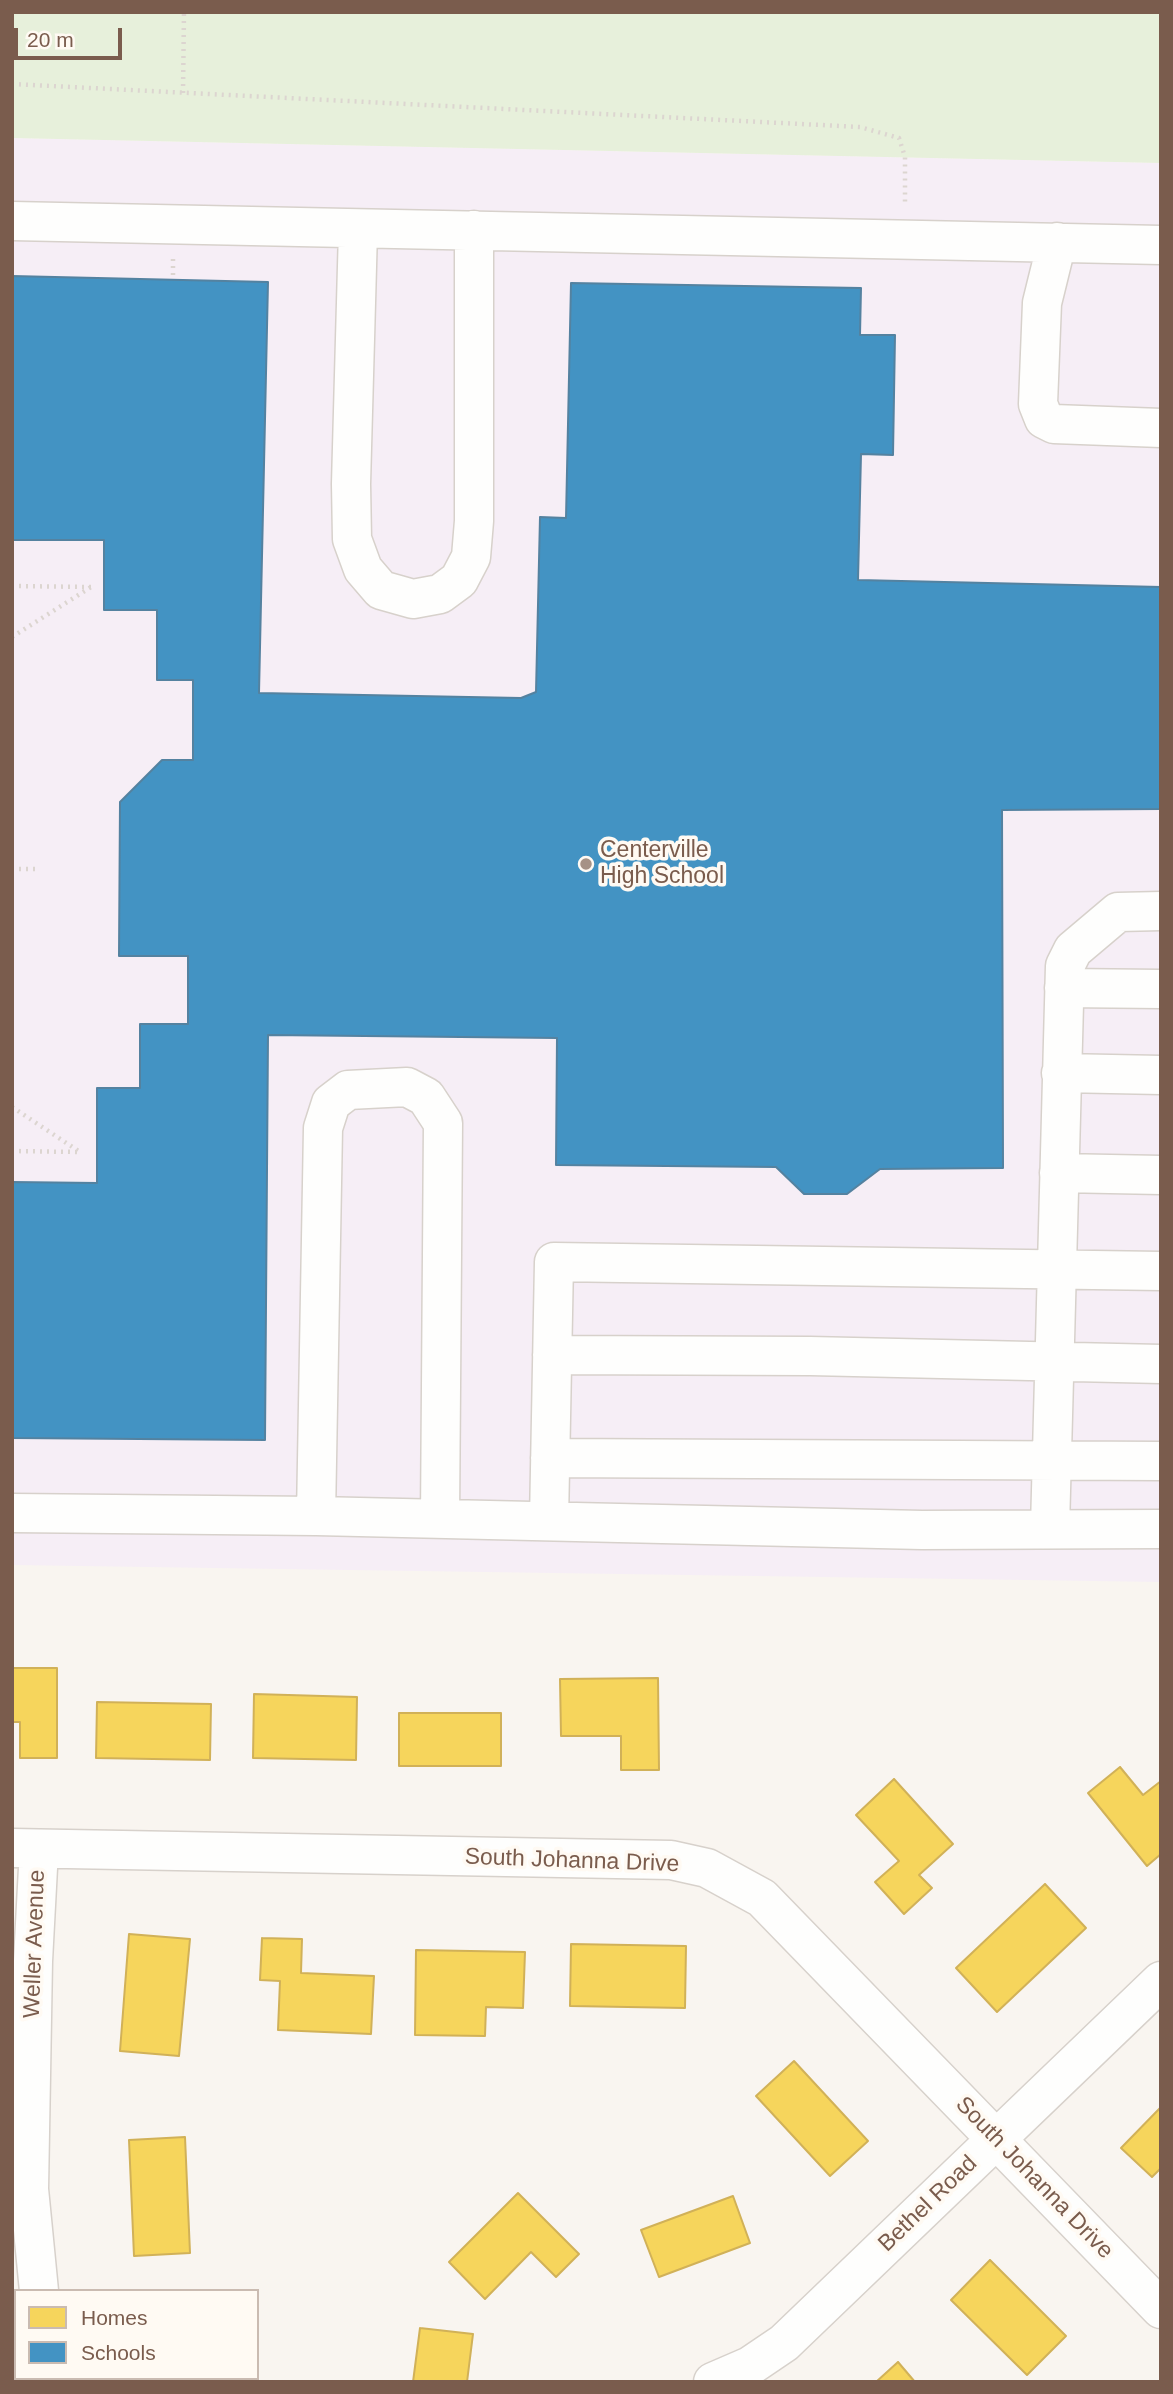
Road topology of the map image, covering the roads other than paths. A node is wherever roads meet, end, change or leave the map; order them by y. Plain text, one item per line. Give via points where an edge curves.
1 (12, 221) edge
2 (358, 230) junction
3 (474, 230) junction
4 (1057, 242) junction
5 (1161, 245) edge
6 (1161, 428) edge
7 (1161, 911) edge
8 (1064, 988) junction
9 (1161, 989) edge
10 (1062, 1073) junction
11 (1161, 1075) edge
12 (1059, 1173) junction
13 (1161, 1175) edge
14 (1057, 1270) junction
15 (1161, 1271) edge
16 (552, 1354) junction
17 (1054, 1362) junction
18 (1161, 1364) edge
19 (550, 1458) junction
20 (1051, 1460) junction
21 (1161, 1461) edge
22 (12, 1513) edge
23 (316, 1516) junction
24 (440, 1518) junction
25 (549, 1521) junction
26 (1050, 1528) junction
27 (1161, 1529) edge
28 (26, 1848) edge
29 (1161, 1981) edge
30 (996, 2138) junction
31 (39, 2289) edge
32 (1161, 2309) edge
33 (713, 2382) edge

1 - 2 street
2 - 3 street
2 - 3 street via 352,539 363,569 381,590 413,599 440,594 459,580 471,557
3 - 4 street
4 - 5 street
4 - 6 street via 1042,303 1038,404 1044,419
7 - 8 street via 1118,912 1098,927 1073,950 1065,966
8 - 9 street
8 - 10 street
10 - 11 street
10 - 12 street
12 - 13 street
12 - 14 street
14 - 15 street
14 - 16 street via 554,1262
14 - 17 street
16 - 17 street
16 - 19 street
17 - 18 street
17 - 20 street
19 - 20 street
19 - 25 street
20 - 21 street
20 - 26 street
22 - 23 street
23 - 24 street
23 - 24 street via 323,1128 331,1103 348,1090 407,1087 426,1097 443,1123
24 - 25 street
25 - 26 street via 922,1530
26 - 27 street
28 - 30 street, South Johanna Drive via 671,1860 707,1868 762,1898
28 - 31 street, Weller Avenue via 33,1961 29,2189
29 - 30 street, Bethel Road
30 - 32 street, South Johanna Drive
30 - 33 street, Bethel Road via 785,2343 750,2366

